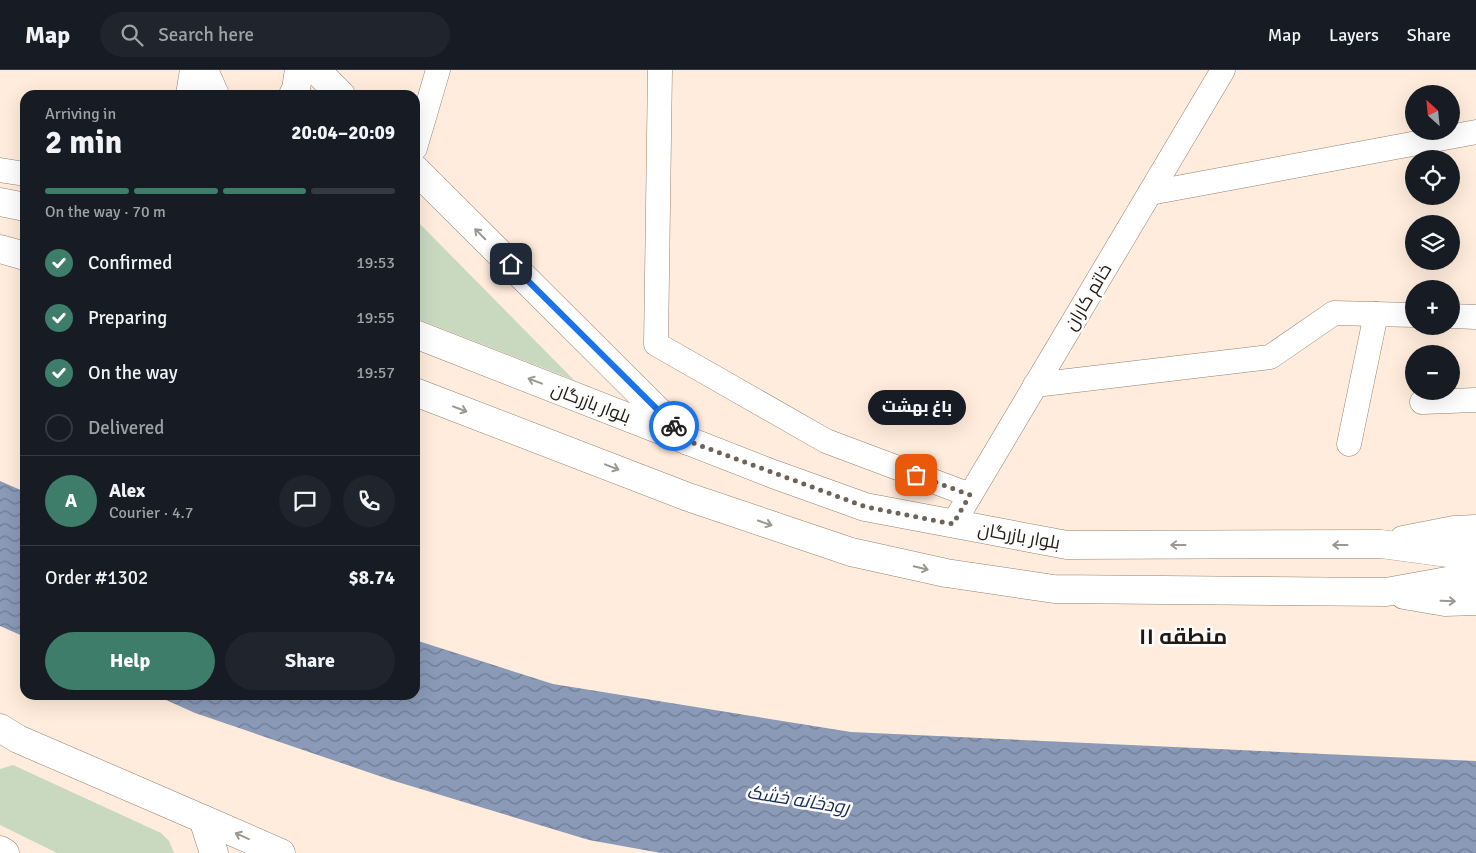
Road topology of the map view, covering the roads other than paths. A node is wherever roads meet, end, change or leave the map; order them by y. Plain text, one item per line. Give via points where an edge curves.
1 (194, 70) edge
2 (204, 70) edge
3 (299, 70) edge
4 (316, 70) edge
5 (438, 70) edge
6 (660, 70) edge
7 (1223, 70) edge
8 (191, 90) edge
9 (213, 90) edge
10 (295, 90) edge
11 (336, 90) edge
12 (420, 131) edge
13 (1476, 132) edge
14 (0, 170) edge
15 (20, 173) edge
16 (420, 174) edge
17 (1150, 193) junction
18 (0, 202) edge
19 (20, 206) edge
20 (0, 249) edge
21 (20, 255) edge
22 (1376, 314) junction
23 (1405, 315) edge
24 (1460, 316) edge
25 (1476, 317) edge
26 (420, 336) edge
27 (1036, 385) junction
28 (420, 394) edge
29 (1476, 400) edge
30 (1422, 402) dead end
31 (688, 441) junction
32 (1350, 444) dead end
33 (970, 495) junction
34 (953, 524) junction
35 (1476, 530) edge
36 (1381, 544) junction
37 (1476, 553) edge
38 (1476, 580) edge
39 (1386, 592) junction
40 (1476, 601) edge
41 (6, 737) edge
42 (203, 819) junction
43 (0, 850) edge
44 (5, 853) edge
45 (214, 853) edge
46 (281, 853) edge

1 - 8 main road
2 - 9 main road
3 - 10 main road
4 - 11 main road
5 - 12 street
6 - 33 street via 656,344 826,441
7 - 17 street, خاتم کاران
13 - 17 street
14 - 15 street
31 -> 16 main road
17 - 27 street, خاتم کاران
18 - 19 main road
20 - 21 main road
22 - 23 street
22 - 27 street via 1334,313 1270,357
22 - 32 street
24 - 25 street
31 -> 26 main road, بلوار بازرگان
27 - 33 street, خاتم کاران
28 -> 39 main road via 697,500 851,552 946,573 1054,589
29 - 30 street
31 - 34 main road, بلوار بازرگان via 866,507
33 - 34 street, خاتم کاران
36 -> 34 main road, بلوار بازرگان via 1067,545
35 - 36 main road via 1454,530
36 - 37 main road, بلوار بازرگان via 1448,553
38 - 39 main road via 1447,580
39 -> 40 main road via 1445,602
41 - 42 main road
42 - 45 main road
46 -> 42 main road
43 - 44 main road

